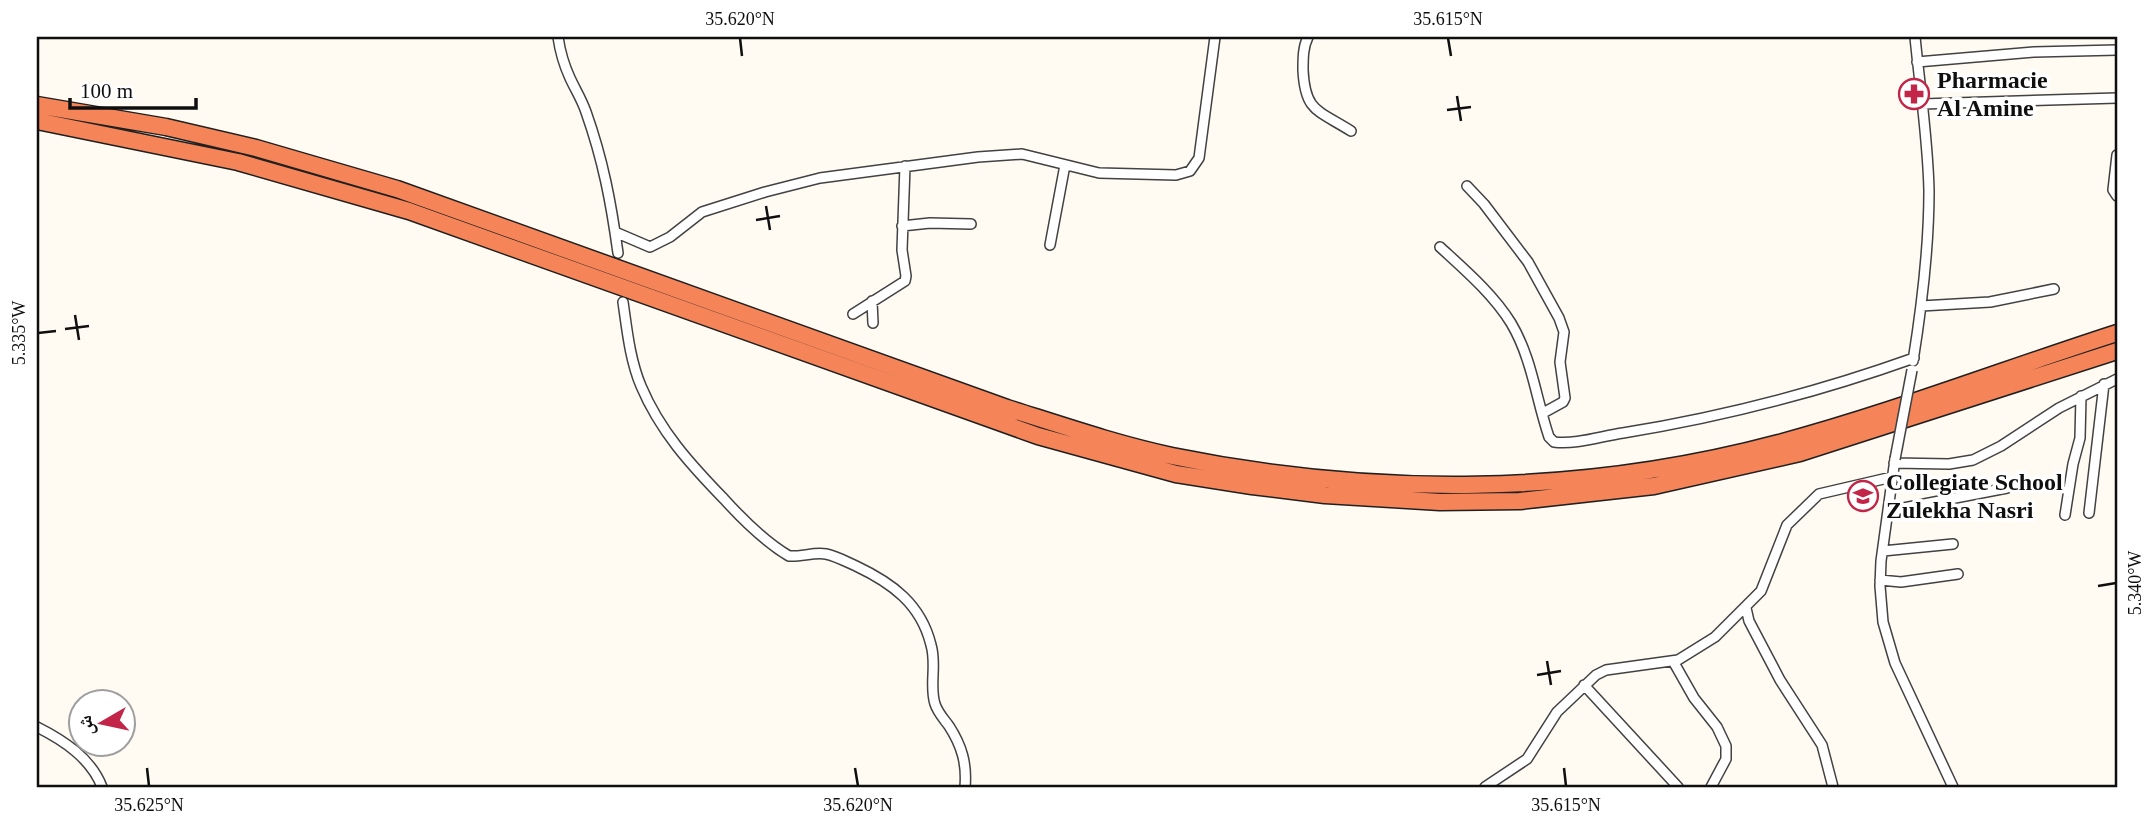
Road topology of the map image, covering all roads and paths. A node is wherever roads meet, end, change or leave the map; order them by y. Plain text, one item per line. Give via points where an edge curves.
1 (558, 37) edge
2 (1215, 37) edge
3 (1308, 37) edge
4 (1915, 37) edge
5 (2117, 50) edge
6 (1917, 62) junction
7 (2117, 98) edge
8 (1922, 104) junction
9 (37, 105) edge
10 (37, 121) edge
11 (1351, 131) dead end
12 (2117, 155) edge
13 (1065, 165) junction
14 (905, 166) junction
15 (1467, 187) dead end
16 (2117, 196) edge
17 (971, 224) dead end
18 (902, 226) junction
19 (615, 232) junction
20 (1050, 245) dead end
21 (1440, 247) dead end
22 (618, 253) dead end
23 (2054, 289) dead end
24 (872, 301) junction
25 (623, 302) dead end
26 (1921, 306) junction
27 (853, 314) dead end
28 (873, 323) dead end
29 (2117, 333) edge
30 (2117, 351) edge
31 (1914, 358) junction
32 (2117, 379) edge
33 (2104, 384) junction
34 (2081, 396) junction
35 (1543, 413) junction
36 (1894, 461) junction
37 (1892, 477) junction
38 (2007, 488) dead end
39 (1888, 511) junction
40 (2089, 513) dead end
41 (2065, 515) dead end
42 (1952, 544) dead end
43 (1883, 551) junction
44 (1958, 574) dead end
45 (1880, 580) junction
46 (1746, 608) junction
47 (1673, 661) junction
48 (1584, 685) junction
49 (37, 727) edge
50 (102, 787) edge
51 (965, 787) edge
52 (1485, 787) edge
53 (1678, 787) edge
54 (1712, 787) edge
55 (1833, 787) edge
56 (1953, 787) edge

1 - 19 street via 600,152
2 - 13 street via 1201,148 1190,172 1120,175
3 - 11 street via 1303,50 1306,96 1314,108
4 - 6 street
5 - 6 street
6 - 8 street
7 - 8 street
8 - 26 street via 1929,211
9 - 29 highway via 256,148 397,189 1082,432 1170,455 1328,479 1432,486 1528,484 1690,463 1839,425
10 - 30 highway via 238,162 409,211 1105,456 1176,474 1325,495 1520,501 1654,486 1800,453
12 - 16 street via 2113,190
13 - 14 street via 1022,154
13 - 20 street
14 - 18 street
14 - 19 street via 820,178 702,212 650,247
15 - 35 street via 1528,262 1563,327 1560,362 1565,398
17 - 18 street
18 - 24 street via 905,281
19 - 22 street
21 - 35 street via 1512,324
23 - 26 street via 1990,302
24 - 27 street
24 - 28 street
25 - 51 street via 640,384 658,422 688,462 778,550 789,556 833,556 872,574 910,601 931,644 934,702 963,753
26 - 31 street
31 - 35 street via 1776,402 1564,442 1551,440
31 - 36 street, bridge
32 - 33 street
33 - 34 street
33 - 40 street
34 - 36 street via 1973,460 1949,464
34 - 41 street via 2080,438
36 - 37 street
37 - 39 street
37 - 46 street via 1819,494 1811,500 1787,525 1761,591
38 - 39 street
39 - 43 street
42 - 43 street
43 - 45 street
44 - 45 street via 1901,582
45 - 56 street via 1883,622 1895,663
46 - 47 street via 1715,637
46 - 55 street via 1780,680 1822,745
47 - 48 street via 1606,670
47 - 54 street via 1726,746 1726,759
48 - 52 street via 1557,712 1527,759
48 - 53 street
49 - 50 street via 76,752

